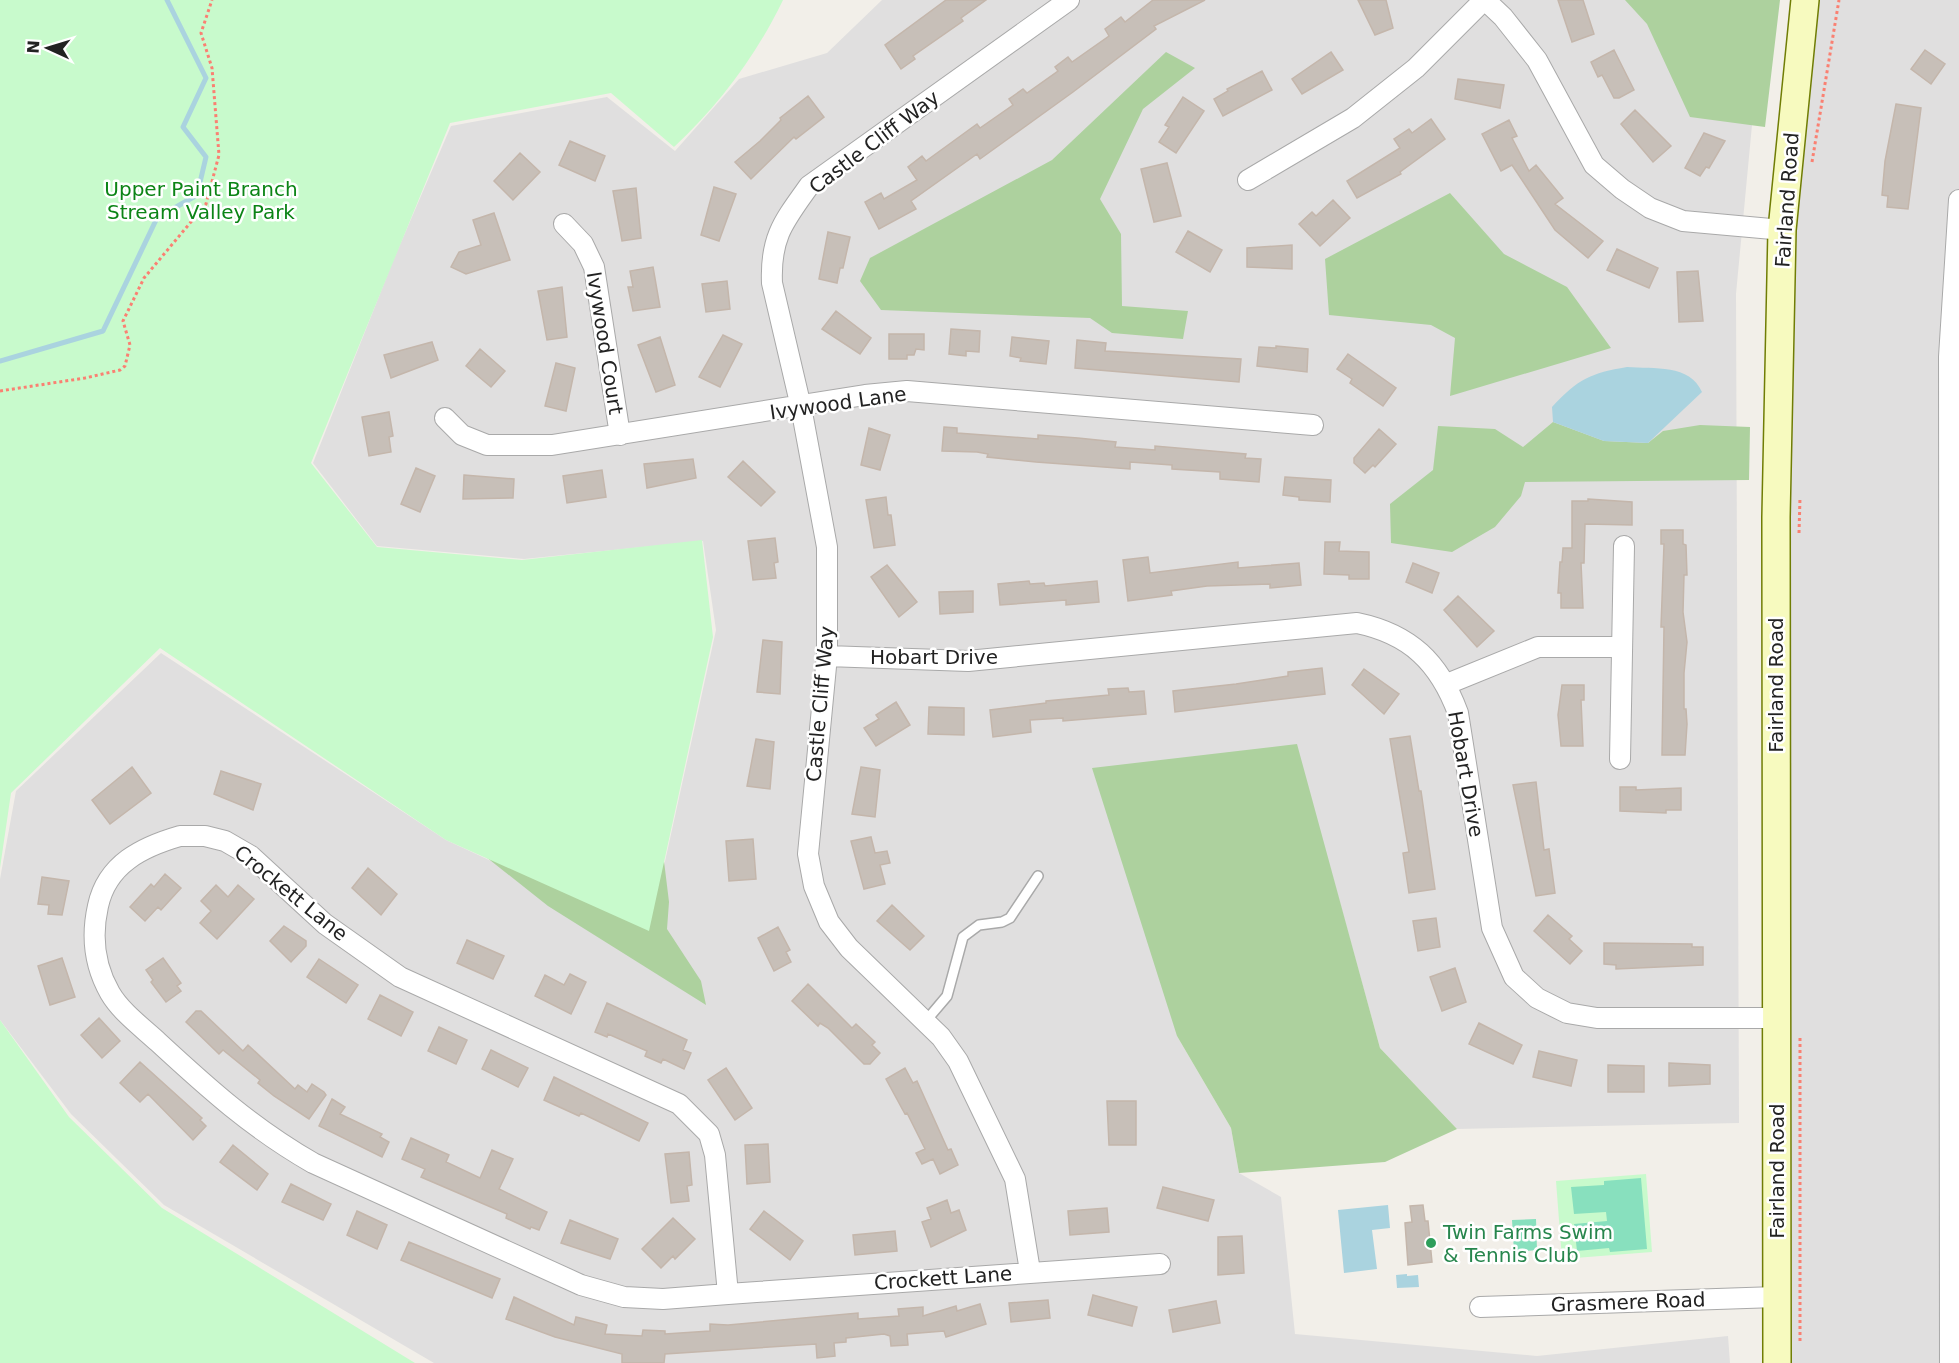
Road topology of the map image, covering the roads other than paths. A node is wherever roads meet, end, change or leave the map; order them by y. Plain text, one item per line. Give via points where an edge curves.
1 (1069, 0) edge
2 (1485, 0) edge
3 (1806, 3) edge
4 (1248, 180) dead end
5 (1959, 200) edge
6 (564, 224) dead end
7 (1782, 230) junction
8 (801, 407) junction
9 (445, 418) dead end
10 (1313, 425) dead end
11 (620, 435) junction
12 (1954, 505) edge
13 (1624, 546) dead end
14 (1621, 647) junction
15 (828, 656) junction
16 (1447, 684) junction
17 (1620, 759) dead end
18 (1038, 876) dead end
19 (1776, 1018) junction
20 (925, 1022) junction
21 (1160, 1264) dead end
22 (1030, 1271) junction
23 (728, 1294) junction
24 (1776, 1297) junction
25 (1480, 1307) dead end
26 (1789, 1358) edge
27 (1950, 1363) edge

1 - 8 street, Castle Cliff Way via 810,186 781,225 771,265 772,283
2 - 4 street via 1416,68 1353,118
2 - 7 street via 1537,60 1594,165 1622,189 1650,208 1683,221
3 - 7 main road, Fairland Road
5 - 12 street via 1949,357
6 - 11 street, Ivywood Court via 583,244 594,267
7 - 19 main road, Fairland Road via 1776,517
8 - 10 street, Ivywood Lane via 907,391
8 - 11 street, Ivywood Lane
8 - 15 street, Castle Cliff Way via 827,547
9 - 11 street, Ivywood Lane via 462,435 487,445 552,445
12 - 27 street
13 - 14 street
14 - 16 street via 1538,647
14 - 17 street
15 - 16 street, Hobart Drive via 968,661 1357,623 1381,628 1405,641 1429,660
15 - 20 street, Castle Cliff Way via 808,854 814,886 829,922 849,948
16 - 19 street, Hobart Drive via 1458,713 1492,928 1514,977 1537,998 1567,1013 1597,1018
18 - 20 lane via 1010,918 979,925 963,937 947,996
19 - 24 main road, Fairland Road
20 - 22 street, Castle Cliff Way via 958,1061 1015,1179
21 - 22 street, Crockett Lane
22 - 23 street, Crockett Lane
23 - 23 street, Crockett Lane via 663,1299 624,1297 581,1286 312,1163 270,1139 230,1108 111,994 93,952 99,897 110,875 148,845 180,836 225,841 251,856 325,924 400,977 679,1104 709,1134 716,1155
24 - 25 street, Grasmere Road
24 - 26 main road, Fairland Road

